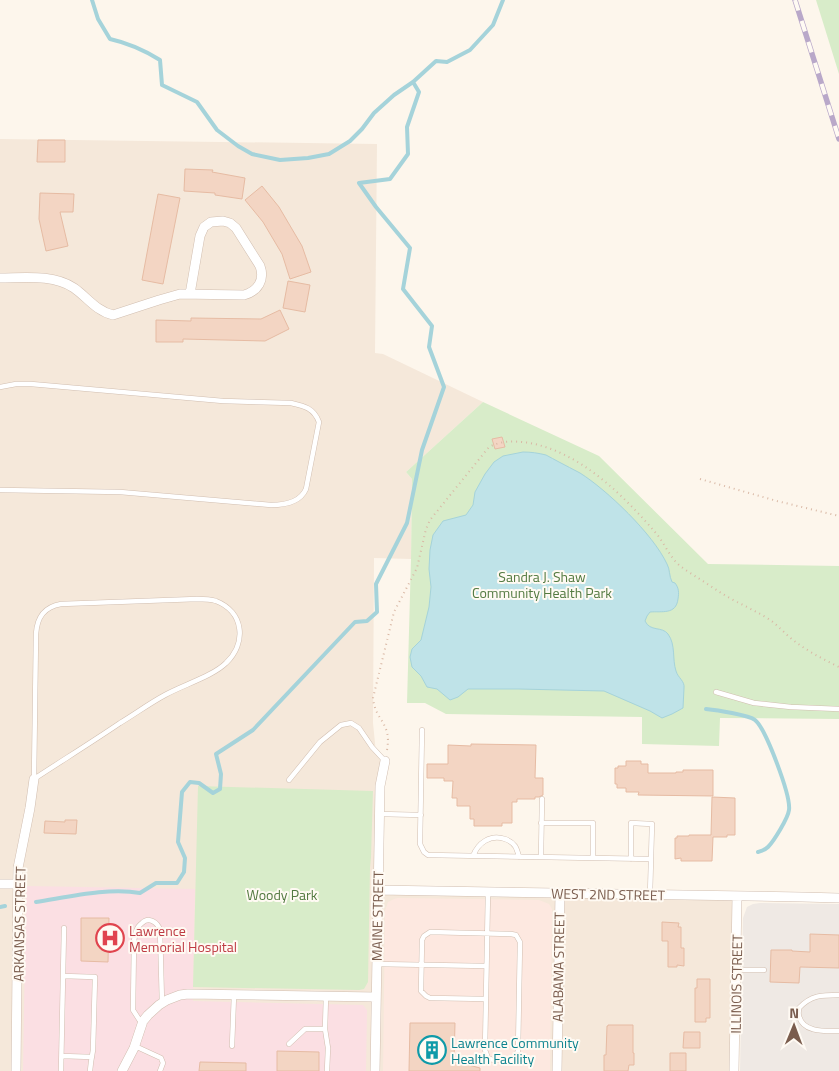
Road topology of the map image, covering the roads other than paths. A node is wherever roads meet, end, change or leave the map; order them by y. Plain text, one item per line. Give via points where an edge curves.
1 (0, 278) edge
2 (190, 294) junction
3 (0, 387) edge
4 (0, 490) edge
5 (716, 692) dead end
6 (839, 708) edge
7 (422, 730) dead end
8 (385, 761) joint
9 (34, 779) junction
10 (289, 780) dead end
11 (542, 799) dead end
12 (379, 814) junction
13 (421, 815) junction
14 (541, 822) junction
15 (473, 856) junction
16 (519, 857) junction
17 (541, 857) junction
18 (592, 858) junction
19 (630, 859) junction
20 (651, 859) junction
21 (0, 884) edge
22 (19, 884) junction
23 (378, 890) junction
24 (488, 892) junction
25 (560, 893) junction
26 (650, 895) junction
27 (737, 896) junction
28 (839, 898) edge
29 (64, 928) dead end
30 (487, 933) junction
31 (376, 964) junction
32 (422, 964) junction
33 (486, 966) junction
34 (736, 970) junction
35 (764, 970) dead end
36 (63, 976) junction
37 (234, 995) junction
38 (839, 995) edge
39 (326, 996) junction
40 (376, 997) junction
41 (486, 999) junction
42 (162, 1003) junction
43 (142, 1024) junction
44 (325, 1029) junction
45 (839, 1031) edge
46 (289, 1044) dead end
47 (134, 1046) junction
48 (232, 1046) dead end
49 (62, 1056) junction
50 (92, 1057) junction
51 (16, 1071) edge
52 (61, 1071) edge
53 (90, 1071) edge
54 (122, 1071) edge
55 (160, 1071) edge
56 (328, 1071) edge
57 (375, 1071) edge
58 (557, 1071) edge
59 (734, 1071) edge

1 - 2 street via 57,281 74,288 97,308 113,315 169,296
2 - 2 street via 244,295 260,285 260,266 230,223 214,221 202,229
3 - 4 lane via 31,384 223,401 291,403 310,409 319,422 306,490 302,497 286,504 120,492
5 - 6 lane via 754,703
7 - 13 lane
8 - 10 lane via 351,722 341,725 320,742
8 - 12 street, MAINE STREET
9 - 9 lane via 164,695 224,665 233,655 239,640 239,626 234,615 217,602 197,599 61,604 41,614 36,634
9 - 22 street, ARKANSAS STREET via 18,868
11 - 14 lane
12 - 13 lane
12 - 23 street, MAINE STREET
13 - 15 lane via 420,844 424,852 433,856
14 - 17 lane
14 - 18 lane via 593,823
15 - 16 lane
15 - 16 lane via 479,845 495,838 511,842
16 - 17 lane
17 - 18 lane
18 - 19 lane
19 - 20 lane
19 - 20 lane via 631,823 652,824
20 - 26 lane
21 - 22 street
22 - 51 street, ARKANSAS STREET
23 - 24 street, WEST 2ND STREET
23 - 31 street, MAINE STREET
24 - 25 street, WEST 2ND STREET
24 - 30 lane
25 - 26 street, WEST 2ND STREET
25 - 58 street, ALABAMA STREET
26 - 27 street, WEST 2ND STREET
27 - 28 street, WEST 2ND STREET
27 - 34 street, ILLINOIS STREET
29 - 36 lane
30 - 32 lane via 427,933 422,940
30 - 33 lane
30 - 41 lane via 511,934 520,942 518,1054 515,1058 492,1060 486,1054
31 - 32 lane
31 - 40 street, MAINE STREET
32 - 33 lane
32 - 41 lane via 421,990 426,996
33 - 41 lane
34 - 35 lane
34 - 59 street, ILLINOIS STREET
36 - 49 lane
36 - 50 lane via 95,977
37 - 39 street
37 - 42 street via 188,994
37 - 48 lane
38 - 45 lane via 822,995 805,1001 799,1008 799,1018 806,1027
39 - 40 street
39 - 44 lane
40 - 57 street, MAINE STREET
42 - 43 street
42 - 43 lane via 160,930 154,921 148,920 142,922 134,941 133,1010
43 - 47 street
44 - 46 lane via 305,1029
44 - 56 lane
47 - 54 street
47 - 55 lane via 161,1058
49 - 50 lane
49 - 52 lane
50 - 53 lane

